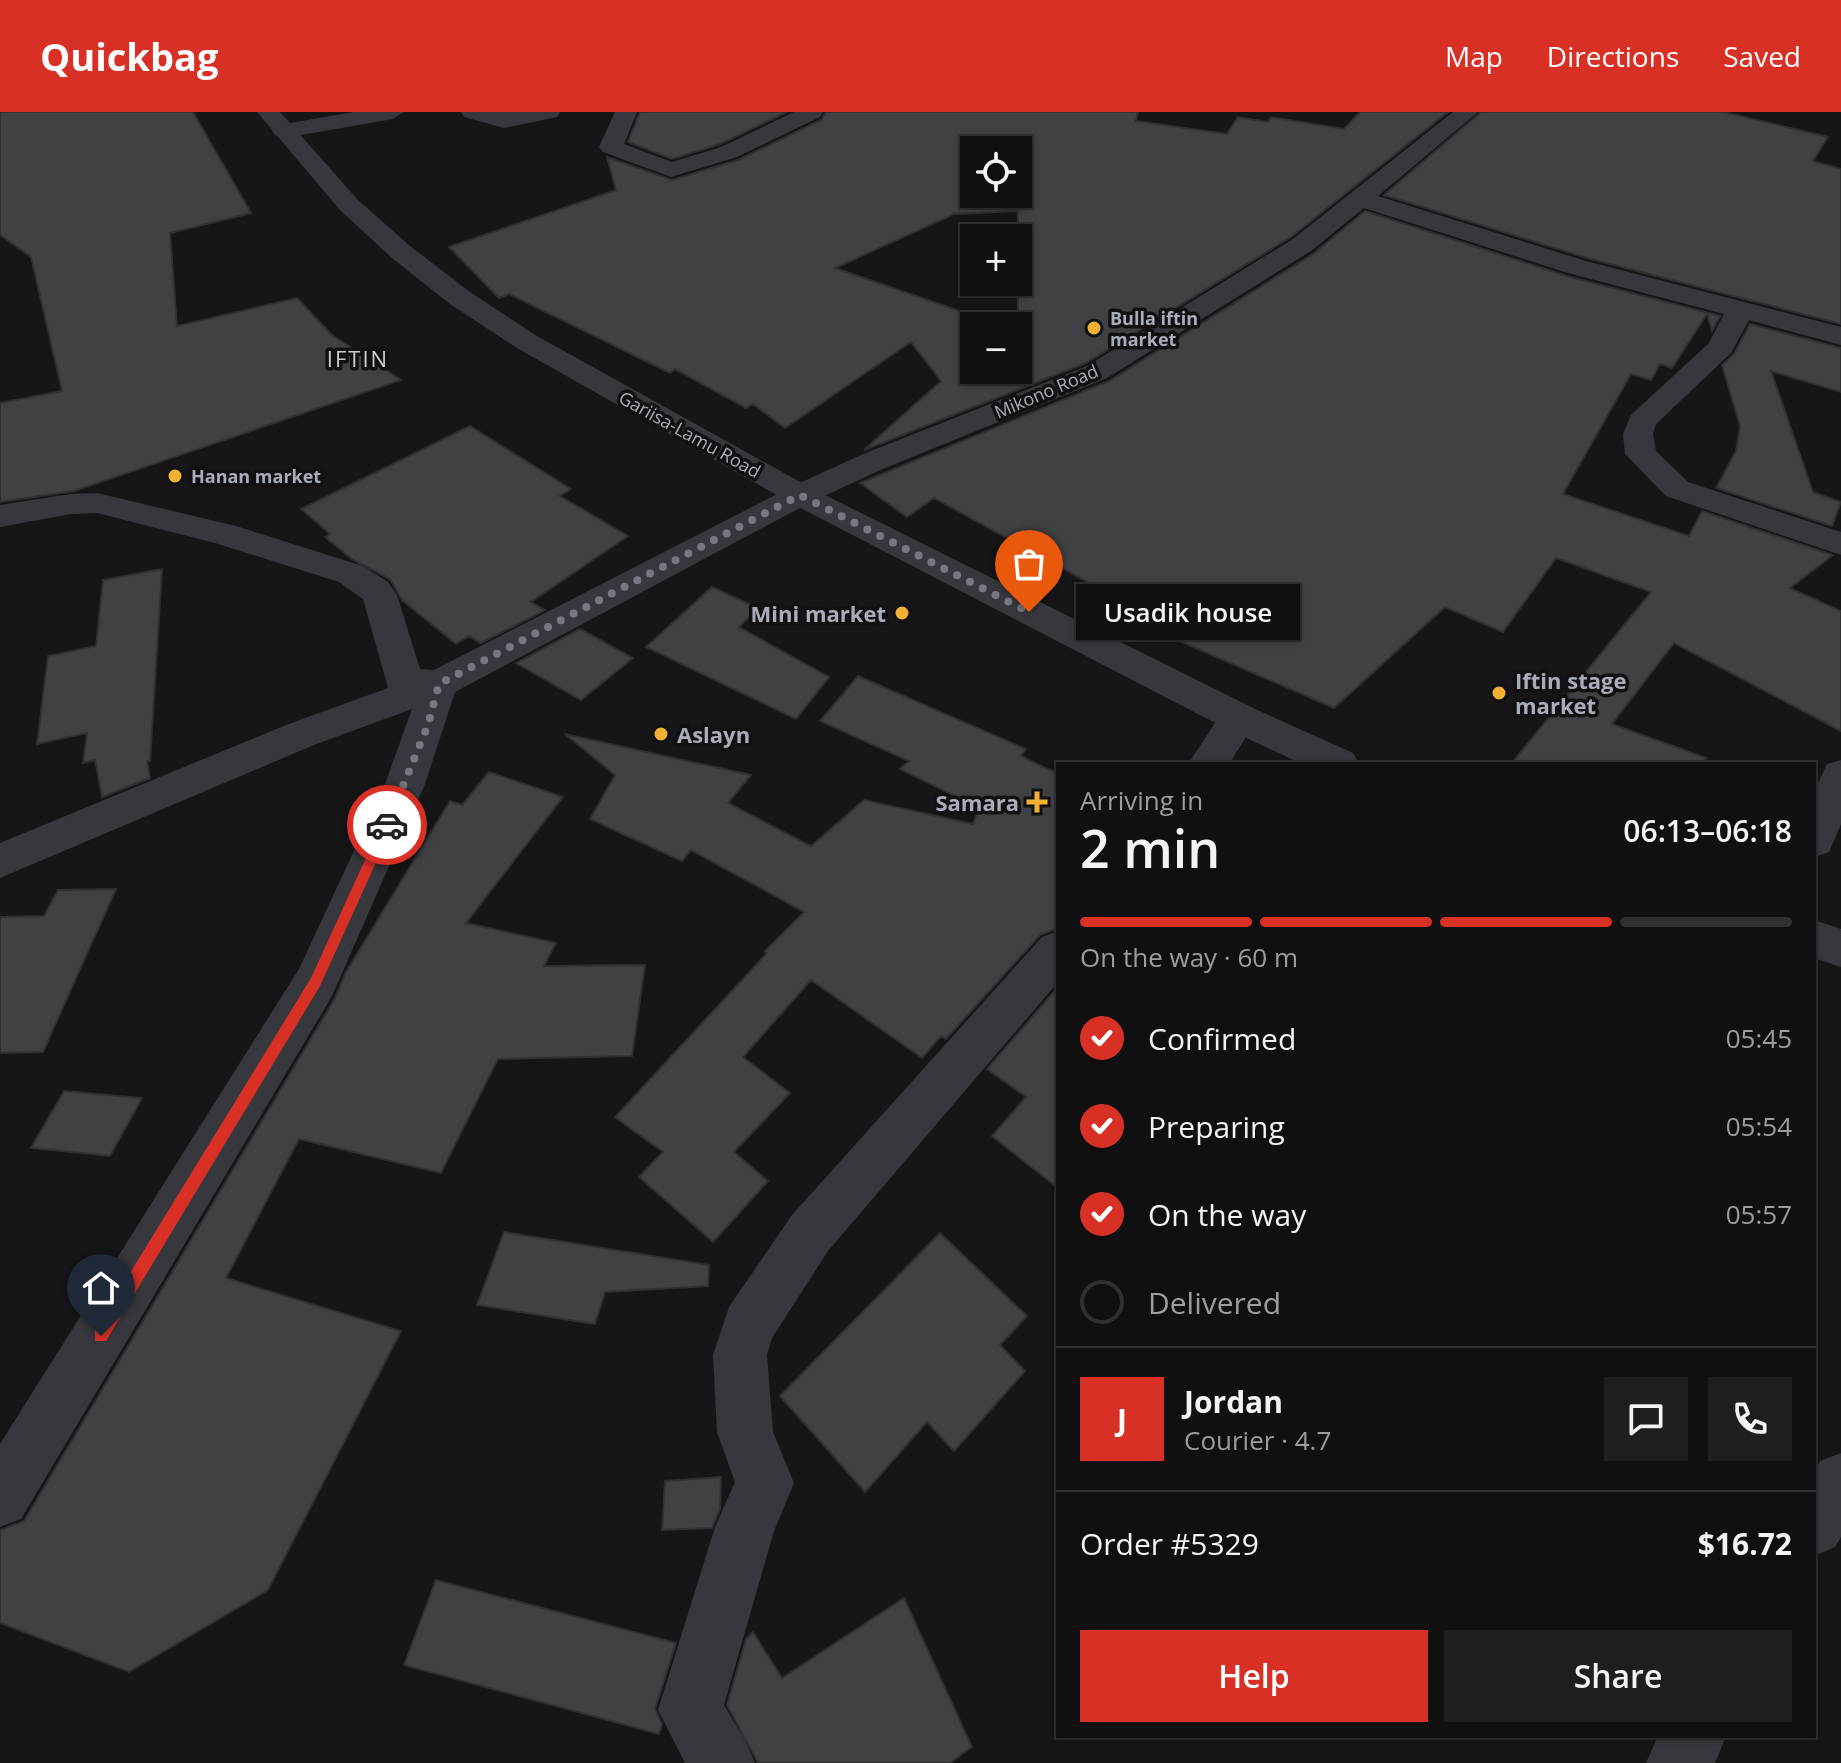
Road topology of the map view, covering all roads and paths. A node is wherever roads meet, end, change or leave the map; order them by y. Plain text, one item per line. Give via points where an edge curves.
1 (393, 112) edge
2 (472, 112) edge
3 (549, 112) edge
4 (626, 112) edge
5 (812, 112) edge
6 (1467, 112) edge
7 (276, 122) edge
8 (1359, 198) junction
9 (1739, 312) junction
10 (1841, 336) edge
11 (800, 495) junction
12 (0, 516) edge
13 (1841, 544) edge
14 (439, 684) junction
15 (1239, 718) junction
16 (1209, 762) edge
17 (1335, 762) edge
18 (1841, 775) edge
19 (1816, 835) edge
20 (0, 861) edge
21 (1816, 940) edge
22 (1841, 948) edge
23 (1056, 952) edge
24 (1841, 1482) edge
25 (0, 1498) edge
26 (1816, 1523) edge
27 (1693, 1738) edge
28 (722, 1763) edge
29 (1679, 1763) edge

1 - 7 street
2 - 3 street via 504,121
4 - 5 street via 611,147 671,170 729,152
6 - 8 street, Mikono Road
7 - 11 street, Gariisa-Lamu Road via 349,205 460,298 527,342
8 - 9 street
8 - 11 street, Mikono Road via 1302,245 1097,372
9 - 10 street
9 - 13 street via 1721,347 1642,421 1641,454 1677,489
11 - 14 street, Mikono Road
11 - 15 street, Gariisa-Lamu Road
12 - 14 street via 97,503 224,534 351,574 384,601 403,682
14 - 20 street, Mikono Road via 300,735
14 - 25 street via 405,784 316,982
15 - 16 street
15 - 17 street, Gariisa-Lamu Road
18 - 19 street
21 - 22 street
23 - 28 street via 810,1233 748,1326 740,1355 745,1432 765,1483 745,1527 690,1710
24 - 26 street
27 - 29 street

